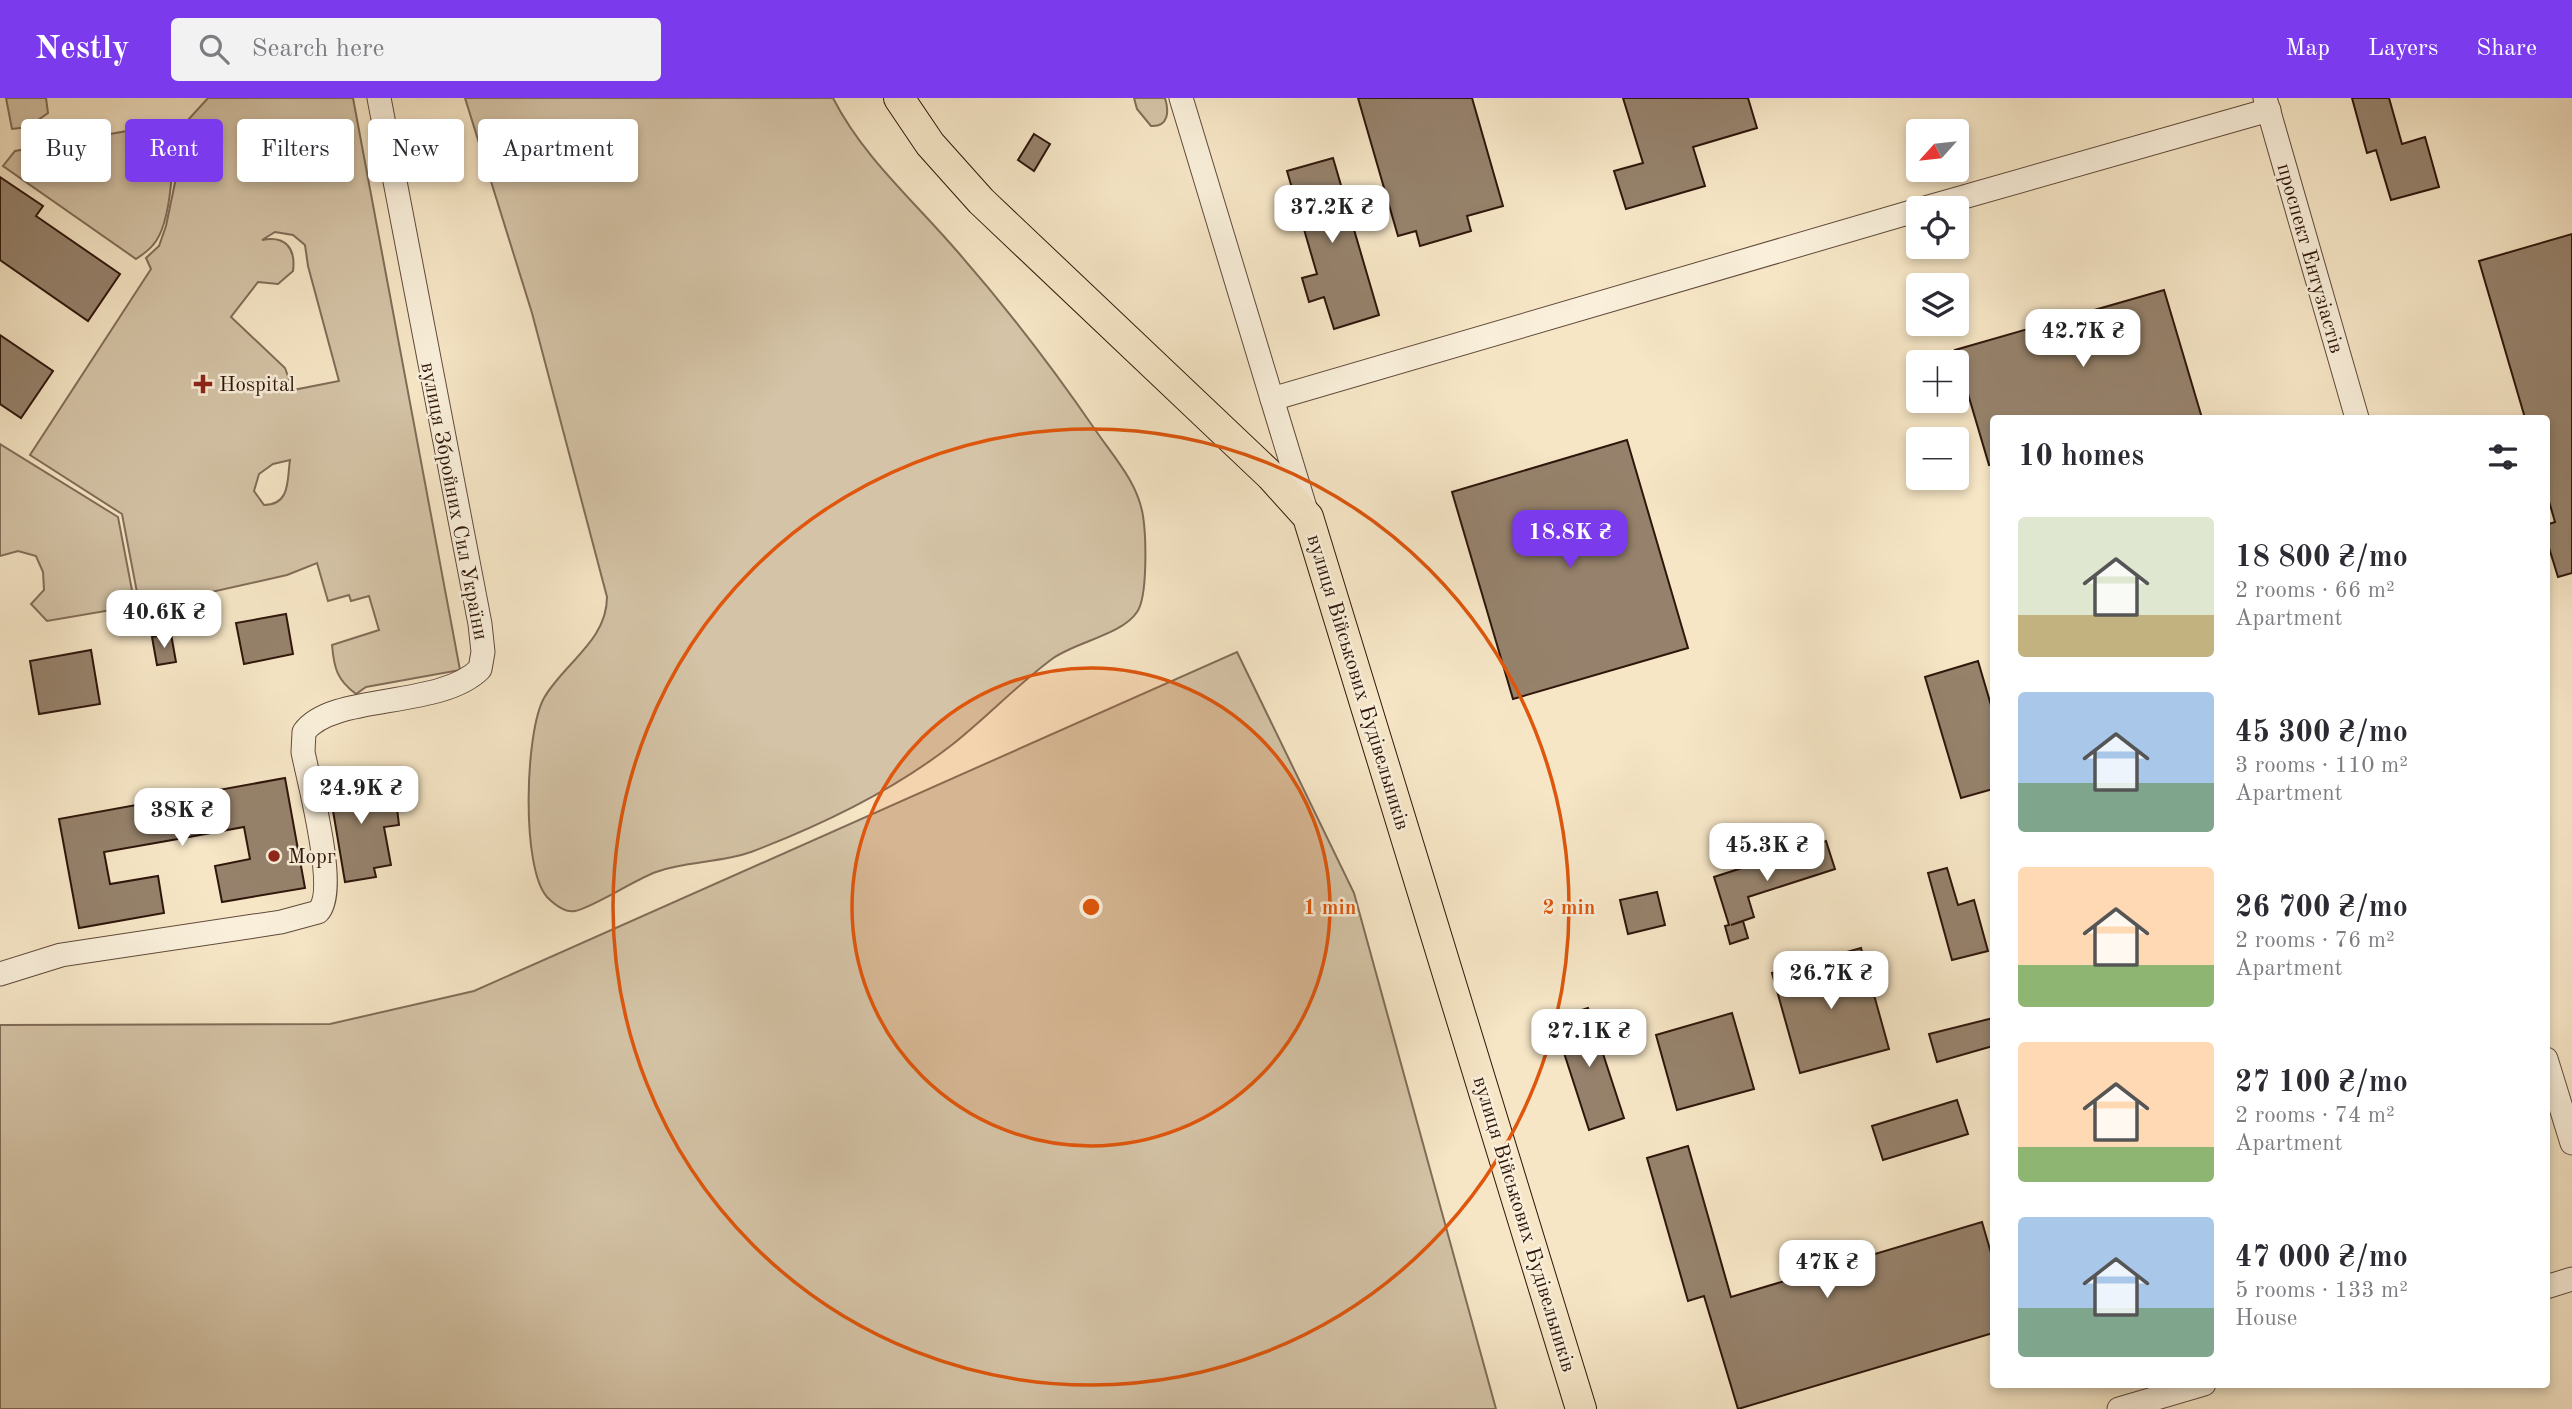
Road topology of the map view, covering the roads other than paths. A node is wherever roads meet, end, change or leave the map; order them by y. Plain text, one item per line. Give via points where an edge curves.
1 (379, 98) edge
2 (899, 98) edge
3 (1181, 98) edge
4 (2267, 104) edge
5 (1964, 196) edge
6 (1906, 213) edge
7 (1272, 398) junction
8 (2356, 415) edge
9 (1308, 517) junction
10 (0, 974) edge
11 (2550, 1072) edge
12 (2572, 1143) edge
13 (2572, 1279) edge
14 (2550, 1286) edge
15 (2190, 1388) edge
16 (1581, 1409) edge
17 (2119, 1409) edge

1 - 10 street, вулиця Збройних Сил України via 480,624 484,652 480,669 465,680 428,693 323,716 304,732 303,752 326,873 325,901 318,912 281,922 61,955
2 - 9 main road, вулиця Військових Будівельників via 930,144 972,192
3 - 7 street
4 - 5 street
4 - 8 street, проспект Ентузіастів
6 - 7 street
7 - 9 street
9 - 16 main road, вулиця Військових Будівельників
11 - 12 street
13 - 14 street
15 - 17 street

